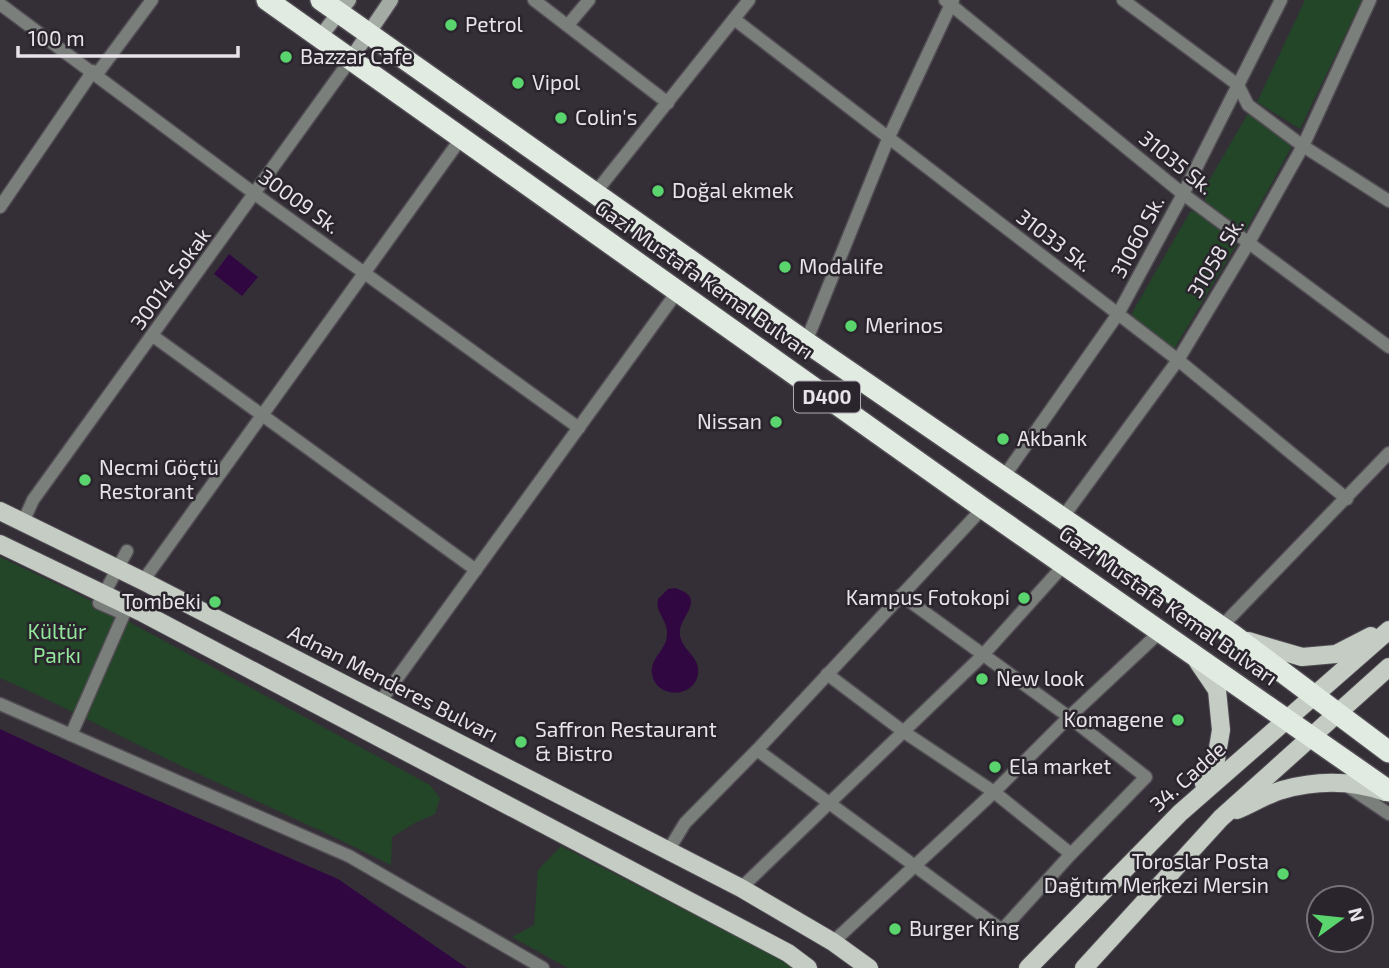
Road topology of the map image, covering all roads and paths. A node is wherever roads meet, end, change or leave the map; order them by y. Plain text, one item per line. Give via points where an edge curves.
1 (152, 0) edge
2 (267, 0) edge
3 (321, 0) edge
4 (391, 0) edge
5 (534, 0) edge
6 (589, 0) edge
7 (749, 0) edge
8 (1123, 0) edge
9 (1281, 0) edge
10 (1370, 0) edge
11 (950, 2) edge
12 (0, 4) edge
13 (344, 6) edge
14 (734, 19) junction
15 (568, 25) junction
16 (369, 33) junction
17 (320, 37) junction
18 (351, 59) junction
19 (95, 73) junction
20 (1238, 85) junction
21 (668, 103) junction
22 (462, 137) junction
23 (888, 139) junction
24 (1303, 146) junction
25 (595, 193) junction
26 (256, 194) junction
27 (1183, 194) junction
28 (1388, 199) edge
29 (0, 207) edge
30 (1248, 244) junction
31 (364, 273) junction
32 (677, 292) junction
33 (1118, 314) junction
34 (153, 336) junction
35 (806, 342) junction
36 (1389, 347) edge
37 (1178, 360) junction
38 (261, 415) junction
39 (579, 428) junction
40 (1389, 453) edge
41 (1003, 478) junction
42 (1347, 499) junction
43 (983, 508) junction
44 (0, 510) edge
45 (1063, 517) junction
46 (23, 522) junction
47 (0, 544) edge
48 (127, 551) dead end
49 (1065, 565) junction
50 (118, 569) junction
51 (476, 570) junction
52 (143, 581) junction
53 (104, 594) junction
54 (901, 595) junction
55 (1389, 628) edge
56 (1161, 631) junction
57 (1227, 631) junction
58 (1193, 653) junction
59 (982, 656) junction
60 (1389, 667) edge
61 (827, 674) junction
62 (1314, 695) junction
63 (380, 702) junction
64 (0, 704) edge
65 (1338, 713) junction
66 (1069, 717) junction
67 (1287, 719) junction
68 (904, 732) junction
69 (71, 735) junction
70 (1312, 736) junction
71 (757, 750) junction
72 (1389, 752) edge
73 (1340, 781) junction
74 (994, 792) junction
75 (1389, 792) edge
76 (830, 804) junction
77 (1180, 813) junction
78 (1389, 814) edge
79 (1221, 818) junction
80 (668, 851) junction
81 (1071, 854) junction
82 (915, 865) junction
83 (741, 888) junction
84 (834, 942) junction
85 (1030, 965) edge
86 (542, 968) edge
87 (808, 968) edge
88 (869, 968) edge
89 (1084, 968) edge

1 - 19 street
2 - 17 highway, Gazi Mustafa Kemal Bulvarı / D400
3 - 13 highway, Gazi Mustafa Kemal Bulvarı / D400
4 - 16 main road
5 - 15 street
6 - 15 street
7 - 14 street
8 - 20 street
9 - 20 street, 31060 Sk.
10 - 24 street, 31058 Sk.
11 - 23 street
11 - 27 street, 31035 Sk.
12 - 19 street, 30009 Sk.
13 - 16 highway, Gazi Mustafa Kemal Bulvarı / D400
13 - 17 main road
14 - 21 street
14 - 23 street, 31033 Sk.
15 - 21 street
16 - 18 main road
16 - 25 highway, Gazi Mustafa Kemal Bulvarı / D400
17 - 18 highway, Gazi Mustafa Kemal Bulvarı / D400
18 - 22 highway, Gazi Mustafa Kemal Bulvarı / D400
18 - 26 street, 30014 Sokak
19 - 26 street, 30009 Sk.
19 - 29 street
20 - 24 street via 1248,105
20 - 27 street, 31060 Sk.
21 - 25 street
22 - 31 street
22 - 32 highway, Gazi Mustafa Kemal Bulvarı / D400
23 - 33 street, 31033 Sk.
23 - 35 street
24 - 28 street
24 - 30 street, 31058 Sk.
25 - 35 highway, Gazi Mustafa Kemal Bulvarı / D400
26 - 31 street, 30009 Sk.
26 - 34 street, 30014 Sokak
27 - 30 street, 31035 Sk.
27 - 33 street, 31060 Sk.
30 - 36 street, 31035 Sk.
30 - 37 street, 31058 Sk.
31 - 38 street
31 - 39 street, 30009 Sk.
32 - 39 street
32 - 43 highway, Gazi Mustafa Kemal Bulvarı / D400
33 - 37 street, 31033 Sk.
33 - 41 street, 31060 Sk.
34 - 38 street
34 - 46 street, 30014 Sokak via 33,500
35 - 41 highway, Gazi Mustafa Kemal Bulvarı / D400
37 - 42 street, 31033 Sk.
37 - 45 street, 31058 Sk.
38 - 51 street
38 - 52 street
39 - 51 street
40 - 42 street
41 - 45 highway, Gazi Mustafa Kemal Bulvarı / D400
42 - 57 street
43 - 49 highway, Gazi Mustafa Kemal Bulvarı / D400
43 - 54 street
44 - 46 main road, Adnan Menderes Bulvarı
45 - 57 highway, Gazi Mustafa Kemal Bulvarı / D400
46 - 50 main road, Adnan Menderes Bulvarı
47 - 53 main road
48 - 50 street
49 - 56 highway, Gazi Mustafa Kemal Bulvarı / D400
49 - 59 street
50 - 52 main road, Adnan Menderes Bulvarı
50 - 53 street
51 - 63 street
52 - 63 main road, Adnan Menderes Bulvarı
53 - 69 street via 99,603 124,614
53 - 87 main road via 776,947
54 - 59 street
54 - 61 street
55 - 57 main road via 1336,654 1302,657 1262,647
55 - 62 main road, 34. Cadde
56 - 58 highway, Gazi Mustafa Kemal Bulvarı / D400
56 - 66 street
57 - 62 highway, Gazi Mustafa Kemal Bulvarı / D400
58 - 67 highway, Gazi Mustafa Kemal Bulvarı / D400
58 - 77 main road via 1217,690 1221,730 1214,772
59 - 66 street
59 - 68 street
60 - 65 main road
61 - 68 street
61 - 71 street
62 - 65 highway, Gazi Mustafa Kemal Bulvarı / D400
62 - 67 main road, 34. Cadde
63 - 80 main road, Adnan Menderes Bulvarı
64 - 69 street
65 - 70 main road
65 - 72 highway, Gazi Mustafa Kemal Bulvarı / D400
66 - 74 street
66 - 81 street via 1146,778
67 - 70 highway, Gazi Mustafa Kemal Bulvarı / D400
67 - 77 main road, 34. Cadde
68 - 74 street
68 - 76 street
69 - 86 street via 349,856
70 - 75 highway, Gazi Mustafa Kemal Bulvarı / D400
70 - 79 main road
71 - 76 street
71 - 80 street via 685,823
73 - 75 main road
73 - 78 street
73 - 79 main road via 1282,790
74 - 81 street
74 - 82 street
76 - 82 street
76 - 83 street
77 - 85 main road, 34. Cadde
79 - 89 main road
80 - 83 main road, Adnan Menderes Bulvarı
81 - 82 street via 1002,930
82 - 84 street
83 - 84 main road, Adnan Menderes Bulvarı
84 - 88 main road, Adnan Menderes Bulvarı

